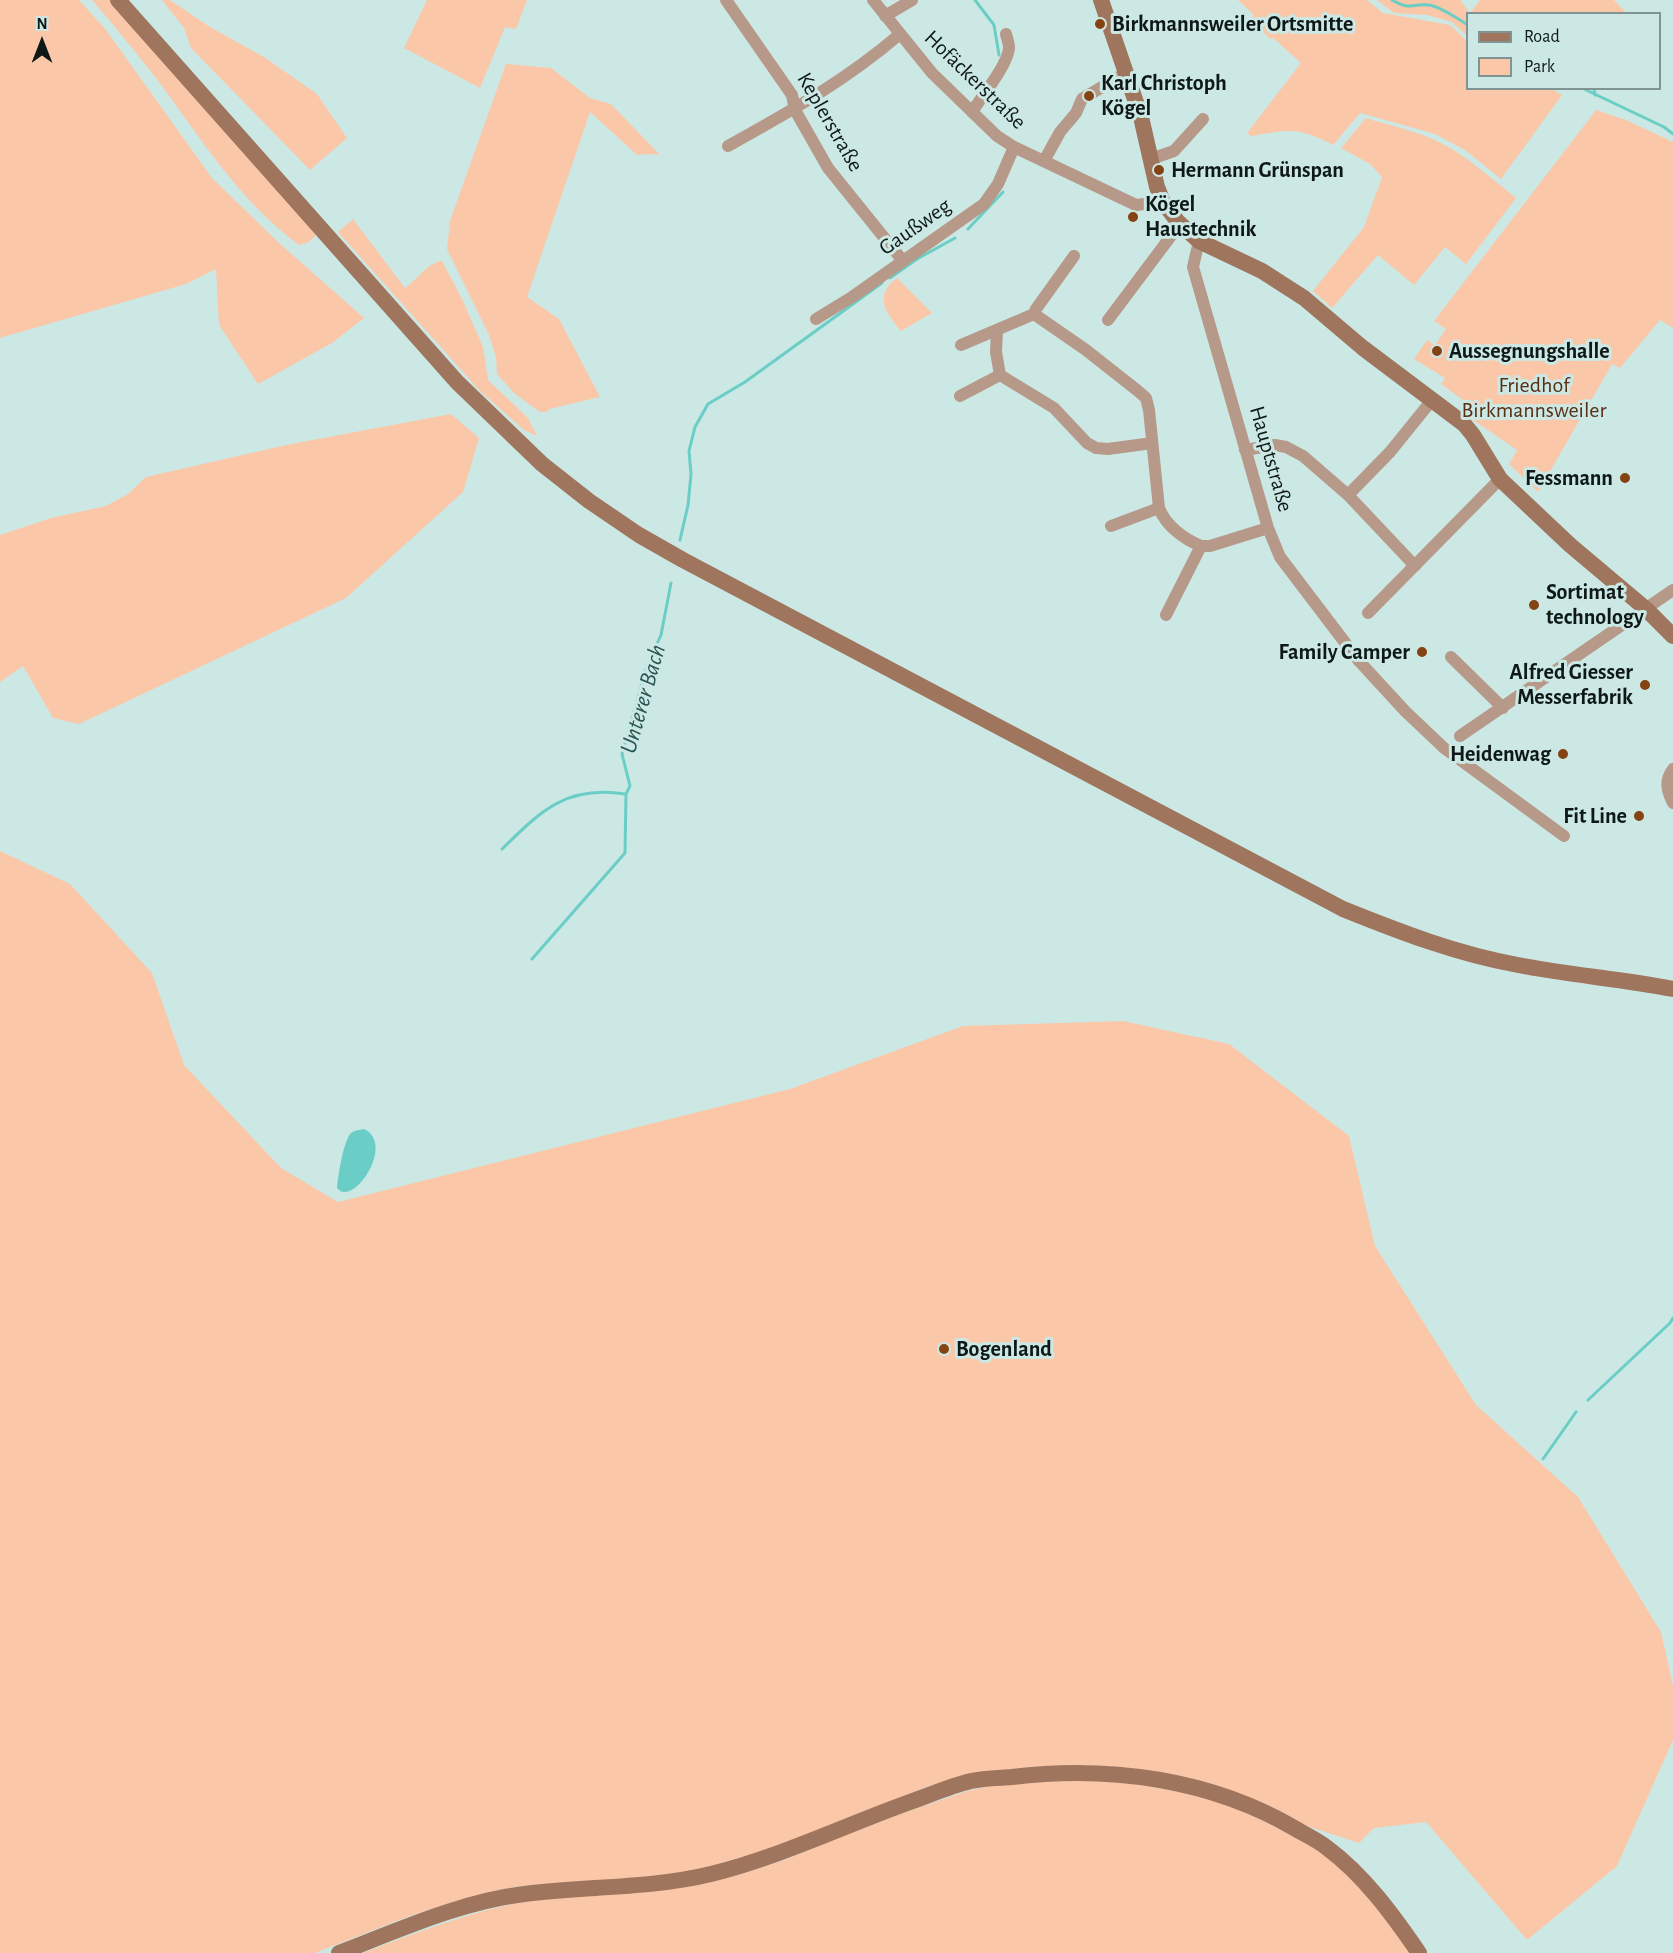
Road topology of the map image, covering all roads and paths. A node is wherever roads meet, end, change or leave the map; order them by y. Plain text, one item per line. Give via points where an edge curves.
1 (118, 0) edge
2 (726, 0) edge
3 (873, 0) edge
4 (912, 0) edge
5 (1101, 0) edge
6 (885, 16) junction
7 (900, 34) junction
8 (1006, 34) dead end
9 (1127, 72) junction
10 (795, 110) junction
11 (972, 112) junction
12 (1203, 119) dead end
13 (728, 146) dead end
14 (1014, 147) junction
15 (1151, 159) junction
16 (1044, 161) junction
17 (1163, 202) junction
18 (1180, 224) junction
19 (1199, 241) junction
20 (1074, 256) dead end
21 (903, 261) junction
22 (1034, 314) junction
23 (816, 319) dead end
24 (1108, 320) dead end
25 (997, 331) junction
26 (961, 345) dead end
27 (1000, 375) junction
28 (960, 396) dead end
29 (1432, 400) junction
30 (1152, 443) junction
31 (1245, 450) junction
32 (1500, 479) junction
33 (1348, 495) junction
34 (1159, 508) junction
35 (1111, 526) dead end
36 (1268, 528) junction
37 (1201, 546) junction
38 (1415, 566) junction
39 (1673, 590) edge
40 (1646, 609) junction
41 (1368, 613) dead end
42 (1166, 615) dead end
43 (1673, 636) edge
44 (1451, 657) dead end
45 (1503, 708) junction
46 (1460, 736) dead end
47 (1673, 769) edge
48 (1673, 803) edge
49 (1564, 836) dead end
50 (1673, 989) edge
51 (339, 1953) edge
52 (1419, 1953) edge

1 - 50 street via 457,382 542,464 639,535 1343,909 1425,941 1472,954
2 - 10 street, Keplerstraße via 792,95
3 - 6 street, Hofäckerstraße
4 - 6 street
5 - 9 street
6 - 7 street, Hofäckerstraße
7 - 10 street via 865,64
7 - 11 street, Hofäckerstraße
8 - 11 street via 1008,53
9 - 15 street
9 - 16 street via 1082,99
10 - 13 street
10 - 21 street, Keplerstraße via 828,168
11 - 14 street, Hofäckerstraße
12 - 15 street via 1174,150
14 - 16 street, Hofäckerstraße
14 - 21 street, Gaußweg via 998,184 984,204
15 - 17 street
16 - 17 street, Hofäckerstraße via 1136,205
17 - 18 street
18 - 19 street
18 - 24 street
19 - 29 street via 1262,271 1304,298
19 - 31 street, Hauptstraße via 1193,267
20 - 22 street
21 - 23 street, Gaußweg
22 - 25 street
22 - 30 street via 1146,398
25 - 26 street
25 - 27 street
27 - 28 street
27 - 30 street via 1054,408 1087,443 1108,448
29 - 32 street via 1464,424
29 - 33 street
30 - 34 street
31 - 33 street via 1286,447 1303,456
31 - 36 street, Hauptstraße
32 - 38 street
32 - 40 street
33 - 38 street
34 - 35 street
34 - 37 street via 1163,519 1190,542
36 - 37 street
36 - 49 street, Hauptstraße via 1280,557 1359,661 1405,711 1444,748
37 - 42 street
38 - 41 street
39 - 40 street
40 - 43 street
40 - 45 street
44 - 45 street
45 - 46 street
47 - 48 street via 1667,789
51 - 52 street via 434,1917 496,1899 646,1885 755,1863 971,1781 1086,1772 1175,1783 1233,1798 1282,1821 1326,1847 1362,1879

